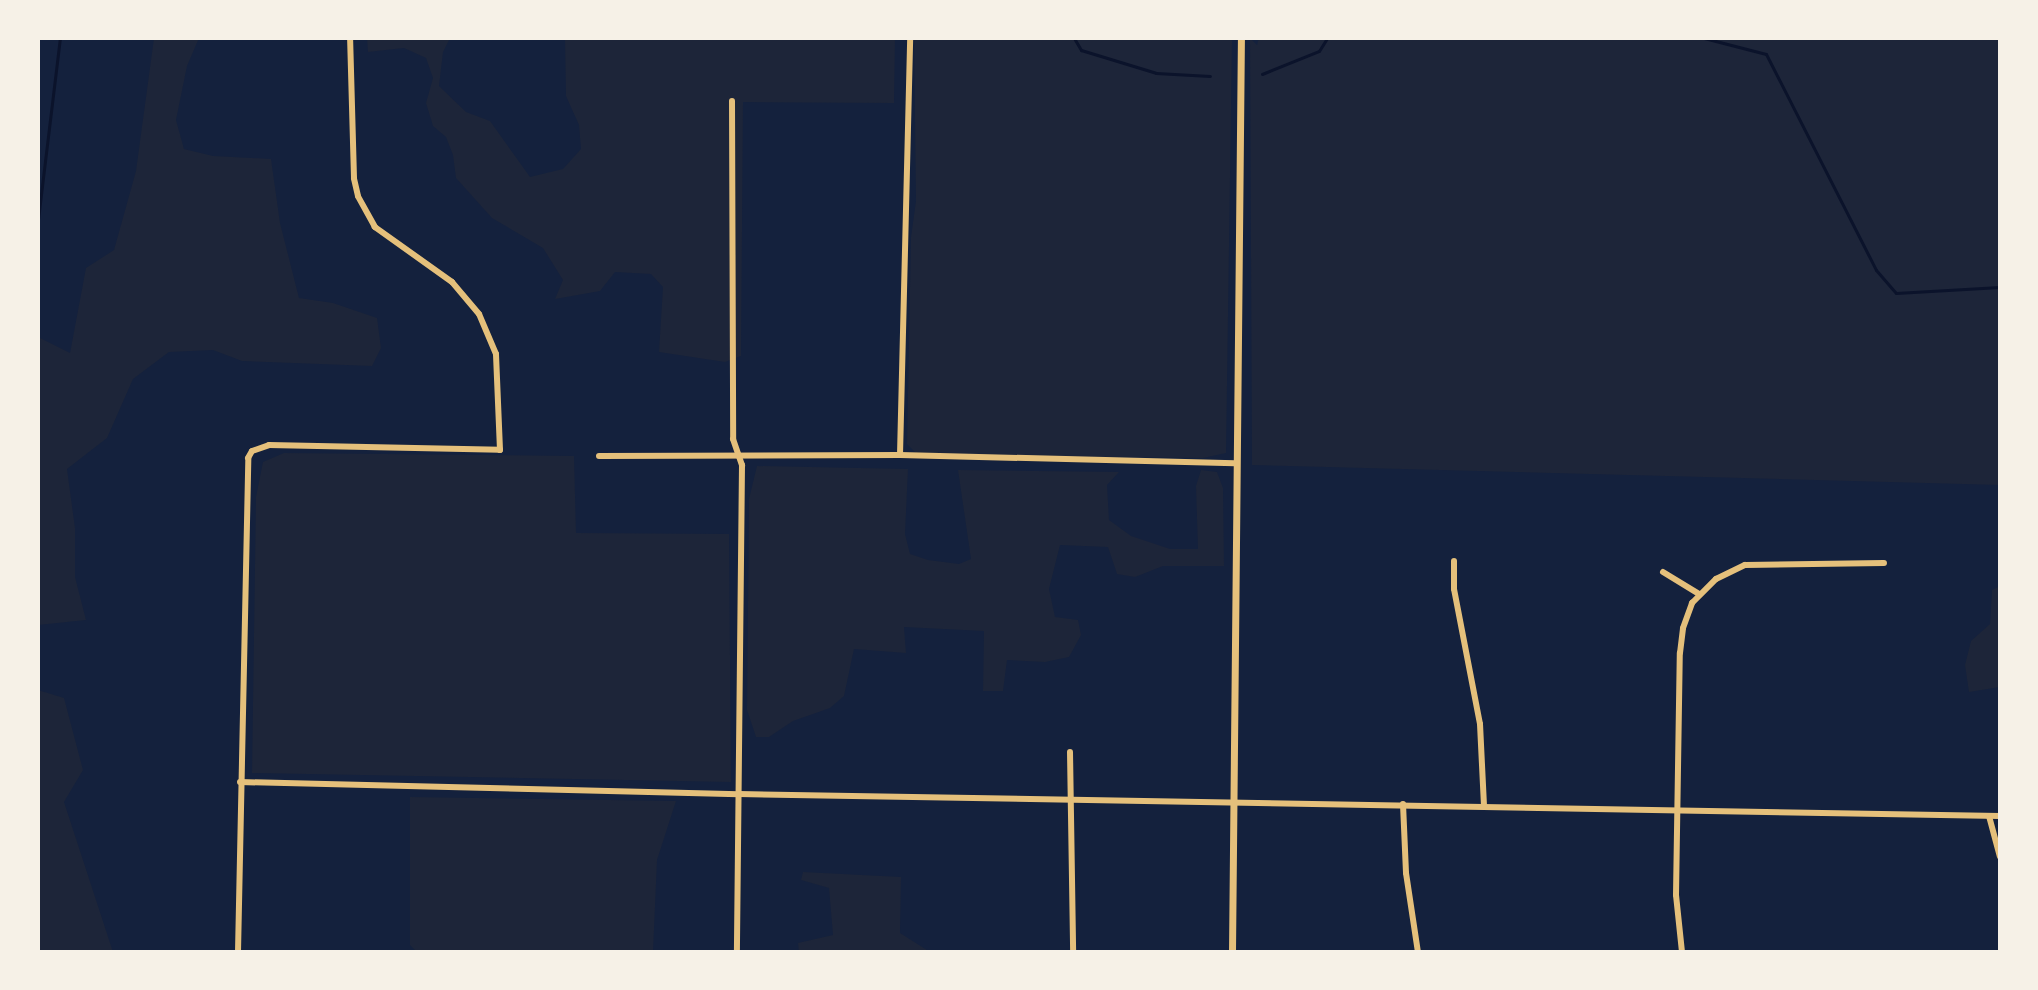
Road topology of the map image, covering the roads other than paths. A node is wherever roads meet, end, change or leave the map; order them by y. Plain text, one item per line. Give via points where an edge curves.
1 (350, 38) edge
2 (910, 38) edge
3 (1241, 38) edge
4 (732, 101) dead end
5 (738, 455) junction
6 (900, 455) junction
7 (599, 456) dead end
8 (1235, 463) junction
9 (1454, 561) dead end
10 (1884, 563) dead end
11 (1663, 572) dead end
12 (1699, 594) junction
13 (1070, 752) dead end
14 (240, 782) junction
15 (739, 794) junction
16 (1070, 799) junction
17 (1234, 801) junction
18 (1403, 804) junction
19 (1484, 805) junction
20 (1679, 809) junction
21 (1989, 816) junction
22 (2000, 816) edge
23 (2000, 857) edge
24 (238, 952) edge
25 (737, 952) edge
26 (1073, 952) edge
27 (1232, 952) edge
28 (1418, 952) edge
29 (1682, 952) edge

1 - 14 street via 354,178 364,213 375,227 452,282 479,314 496,354 500,450 269,445 252,451
2 - 6 street
3 - 8 street
4 - 5 street via 733,439
5 - 6 street
5 - 7 street
5 - 15 street
6 - 8 street
8 - 17 street
9 - 19 street via 1454,589 1479,714
10 - 12 street via 1745,565
11 - 12 street
12 - 20 street via 1687,615 1680,653
13 - 16 street
14 - 15 street
14 - 24 street
15 - 16 street
15 - 25 street
16 - 17 street
16 - 26 street
17 - 18 street
17 - 27 street
18 - 19 street
18 - 28 street
19 - 20 street
20 - 21 street
20 - 29 street via 1676,895
21 - 22 street
21 - 23 street

